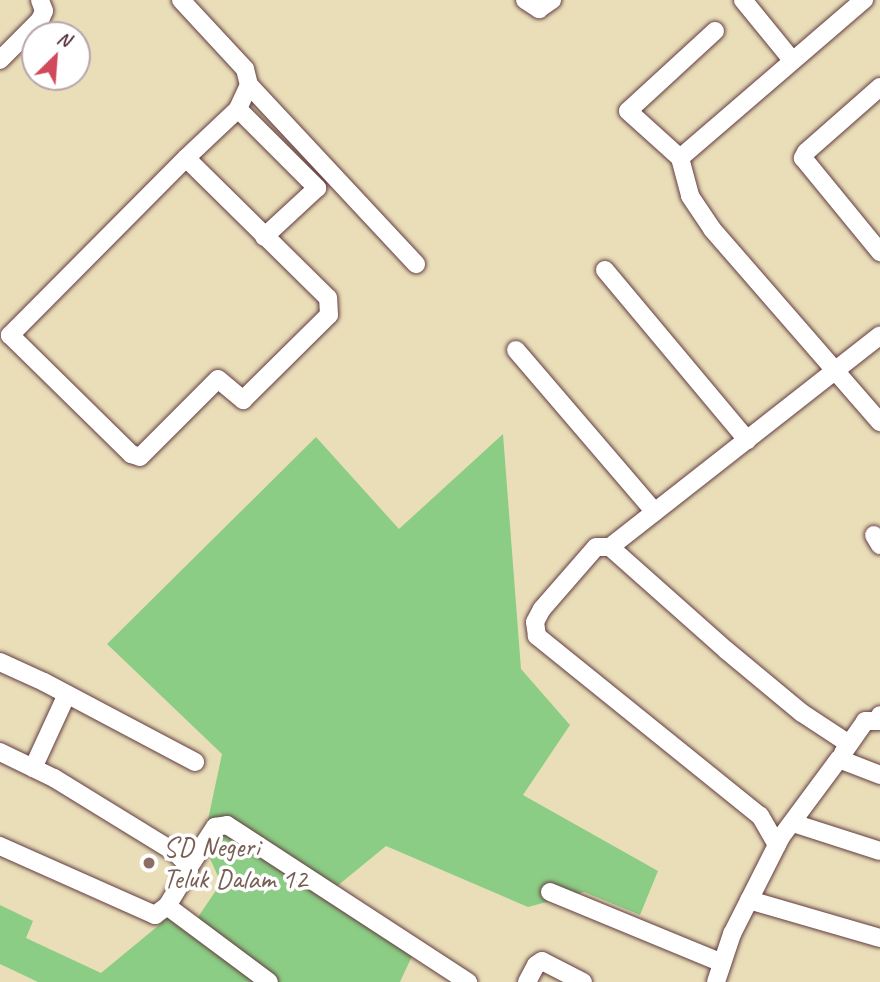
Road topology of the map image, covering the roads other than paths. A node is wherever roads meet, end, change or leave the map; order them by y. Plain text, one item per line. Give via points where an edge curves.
1 (40, 0) edge
2 (181, 0) edge
3 (525, 0) edge
4 (552, 0) edge
5 (743, 0) edge
6 (864, 0) edge
7 (715, 30) dead end
8 (0, 60) edge
9 (792, 60) junction
10 (249, 85) junction
11 (880, 87) edge
12 (238, 109) junction
13 (186, 158) junction
14 (680, 158) junction
15 (264, 237) junction
16 (880, 252) edge
17 (416, 264) dead end
18 (605, 270) dead end
19 (880, 335) edge
20 (516, 349) dead end
21 (837, 370) junction
22 (880, 422) edge
23 (747, 440) junction
24 (655, 512) junction
25 (610, 547) junction
26 (0, 662) edge
27 (67, 694) junction
28 (879, 719) edge
29 (849, 744) junction
30 (0, 752) edge
31 (839, 759) junction
32 (195, 762) dead end
33 (33, 768) junction
34 (880, 775) edge
35 (793, 823) junction
36 (777, 845) junction
37 (0, 846) edge
38 (880, 851) edge
39 (189, 867) junction
40 (550, 892) dead end
41 (749, 900) junction
42 (167, 906) junction
43 (880, 938) edge
44 (722, 963) junction
45 (269, 982) edge
46 (468, 982) edge
47 (527, 982) edge
48 (583, 982) edge
49 (716, 982) edge

1 - 8 street via 44,11 40,20
2 - 10 street via 245,69
3 - 4 street via 539,9
5 - 9 street
6 - 9 street
7 - 14 street via 628,111
9 - 14 street
10 - 12 street
10 - 17 street
11 - 16 street via 803,158
12 - 13 street
12 - 15 street via 317,188
13 - 15 street
13 - 15 street via 10,335 131,454 140,457 153,447 218,379 243,400 329,315 328,298
14 - 21 street via 690,196 712,229
18 - 23 street
19 - 21 street
20 - 24 street
21 - 22 street
21 - 23 street
23 - 24 street
24 - 25 street
25 - 29 street via 802,713
25 - 36 street via 596,547 542,609 535,622 537,636 760,816
26 - 27 street
27 - 32 street
27 - 33 street
28 - 29 street via 867,719
29 - 31 street
30 - 33 street
31 - 34 street
31 - 35 street
33 - 39 street via 176,853
35 - 36 street
35 - 38 street
36 - 41 street
37 - 42 street via 155,915
39 - 42 street
39 - 46 street via 215,827 227,825
40 - 44 street
41 - 43 street
41 - 44 street
42 - 45 street
44 - 49 street
47 - 48 street via 542,961

